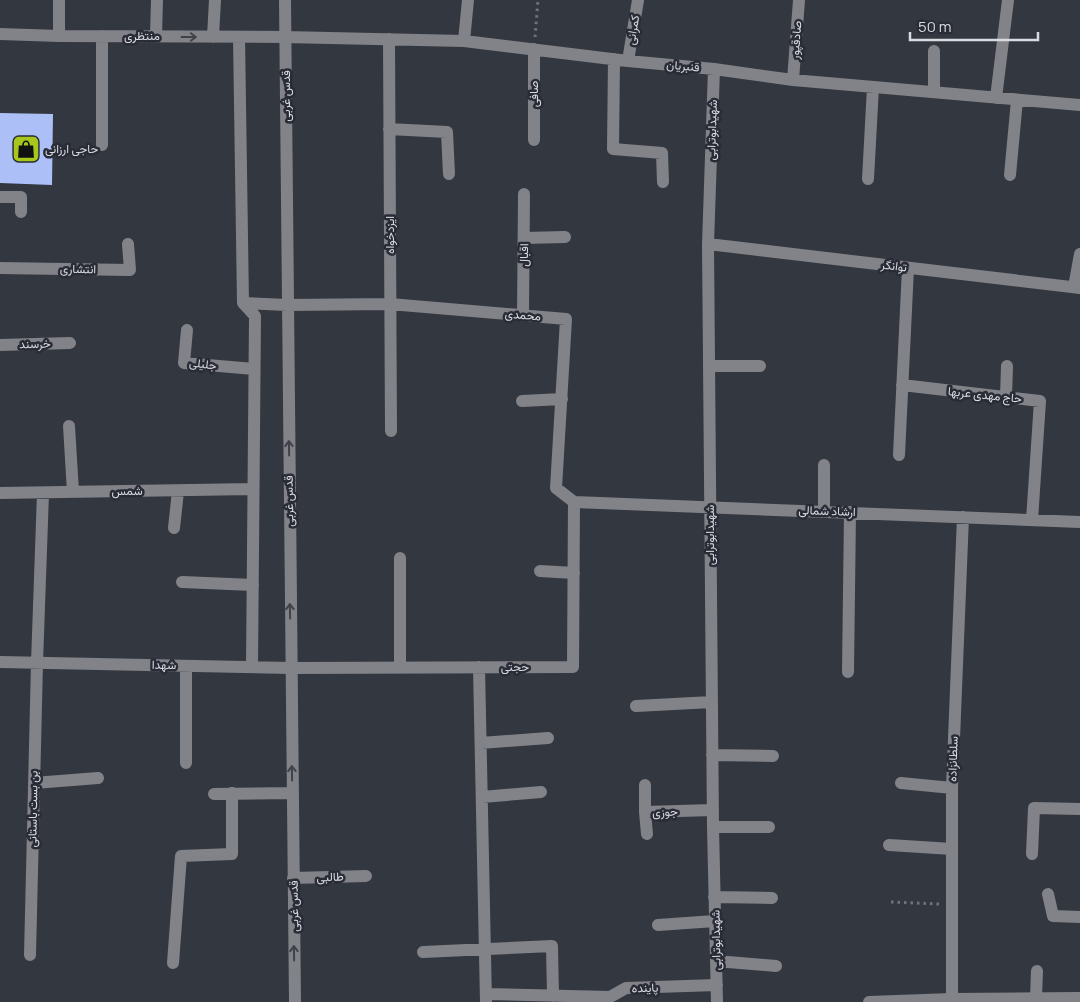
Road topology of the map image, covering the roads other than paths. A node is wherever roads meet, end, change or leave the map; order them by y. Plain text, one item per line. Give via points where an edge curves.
1 (58, 0) edge
2 (157, 0) edge
3 (215, 0) edge
4 (284, 0) edge
5 (468, 0) edge
6 (638, 0) edge
7 (799, 0) edge
8 (1008, 0) edge
9 (0, 34) edge
10 (59, 36) junction
11 (102, 36) junction
12 (156, 36) junction
13 (213, 37) junction
14 (239, 37) junction
15 (285, 37) junction
16 (389, 40) junction
17 (464, 41) junction
18 (534, 49) junction
19 (934, 51) dead end
20 (614, 59) junction
21 (628, 61) junction
22 (714, 69) junction
23 (793, 80) junction
24 (873, 87) junction
25 (934, 92) junction
26 (996, 98) junction
27 (1017, 100) junction
28 (1080, 105) edge
29 (389, 129) junction
30 (534, 140) dead end
31 (102, 145) dead end
32 (449, 174) dead end
33 (1010, 175) dead end
34 (868, 179) dead end
35 (663, 182) dead end
36 (524, 194) dead end
37 (0, 197) edge
38 (21, 212) dead end
39 (565, 236) dead end
40 (524, 238) junction
41 (128, 244) dead end
42 (708, 244) junction
43 (1080, 254) edge
44 (0, 268) edge
45 (908, 268) junction
46 (1077, 288) edge
47 (243, 303) junction
48 (390, 304) junction
49 (287, 305) junction
50 (523, 315) junction
51 (187, 330) dead end
52 (70, 344) dead end
53 (0, 345) edge
54 (709, 366) junction
55 (760, 366) dead end
56 (1007, 366) dead end
57 (254, 369) junction
58 (902, 385) junction
59 (1006, 397) junction
60 (562, 399) junction
61 (522, 401) dead end
62 (69, 426) dead end
63 (391, 431) dead end
64 (899, 454) dead end
65 (824, 465) dead end
66 (253, 490) junction
67 (178, 491) junction
68 (72, 492) junction
69 (0, 493) edge
70 (43, 493) junction
71 (574, 502) junction
72 (710, 507) junction
73 (824, 511) junction
74 (850, 512) junction
75 (963, 517) junction
76 (1032, 520) junction
77 (1080, 522) edge
78 (174, 528) dead end
79 (400, 558) dead end
80 (540, 570) dead end
81 (574, 573) junction
82 (182, 582) dead end
83 (253, 585) junction
84 (0, 662) edge
85 (37, 663) junction
86 (186, 666) junction
87 (252, 667) junction
88 (400, 667) junction
89 (479, 667) junction
90 (290, 668) junction
91 (848, 672) dead end
92 (712, 702) junction
93 (636, 706) dead end
94 (548, 738) dead end
95 (481, 743) junction
96 (712, 755) junction
97 (773, 756) dead end
98 (186, 763) dead end
99 (98, 778) dead end
100 (34, 783) junction
101 (901, 783) dead end
102 (645, 785) dead end
103 (952, 788) junction
104 (541, 792) dead end
105 (292, 793) junction
106 (214, 794) dead end
107 (232, 794) junction
108 (482, 798) junction
109 (1080, 809) edge
110 (712, 810) junction
111 (645, 812) junction
112 (713, 827) junction
113 (769, 827) dead end
114 (647, 834) dead end
115 (889, 845) dead end
116 (952, 849) junction
117 (1032, 854) dead end
118 (366, 876) dead end
119 (293, 878) junction
120 (1048, 894) dead end
121 (714, 897) junction
122 (772, 898) dead end
123 (1080, 917) edge
124 (715, 921) junction
125 (658, 925) dead end
126 (485, 949) junction
127 (423, 952) dead end
128 (30, 955) dead end
129 (716, 961) junction
130 (173, 963) dead end
131 (776, 966) dead end
132 (1037, 972) dead end
133 (716, 985) junction
134 (553, 996) junction
135 (486, 998) edge
136 (1036, 998) junction
137 (1080, 998) edge
138 (610, 999) edge
139 (952, 1000) edge
140 (295, 1002) edge
141 (717, 1002) edge
142 (869, 1002) edge

1 - 10 street
2 - 12 street
3 - 13 street
4 - 15 street, قدس غربی
5 - 17 street
6 - 21 street, کمرانی
7 - 23 street, صادقپور
8 - 26 street
9 - 10 street, منتظری
10 - 11 street, منتظری
11 - 12 street, منتظری
11 - 31 street
12 -> 13 street, منتظری
13 - 14 street, منتظری
14 - 15 street, منتظری
14 - 47 street
15 - 16 street, قنبریان
15 - 49 street, قدس غربی
16 - 17 street, قنبریان
16 - 29 street, ایزدخواه
17 - 18 street, قنبریان
18 - 20 street, قنبریان
18 - 30 street, صافی
19 - 25 street
20 - 21 street, قنبریان
20 - 35 street via 613,149 662,153
21 - 22 street, قنبریان
22 - 23 street, قنبریان
22 - 42 street, شهیدابوترابی
23 - 24 street, قنبریان
24 - 25 street, قنبریان
24 - 34 street
25 - 26 street, قنبریان
26 - 27 street, قنبریان
27 - 28 street, قنبریان
27 - 33 street
29 - 32 street via 447,132
29 - 48 street, ایزدخواه
36 - 40 street, اقبال
37 - 38 street via 21,197
39 - 40 street
40 - 50 street, اقبال
41 - 44 street, انتشاری via 130,270
42 - 45 street, توانگر
42 - 54 street, شهیدابوترابی
43 - 46 street
45 - 46 street, توانگر
45 - 58 street
47 - 49 street, محمدی
47 - 57 street via 255,316
48 - 49 street, محمدی
48 - 50 street, محمدی
48 - 63 street, ایزدخواه
90 -> 49 street, قدس غربی
50 - 60 street, محمدی via 566,319
51 - 57 street, جلیلی via 184,363
52 - 53 street, خرسند
54 - 55 street
54 - 72 street, شهیدابوترابی
56 - 59 street
57 - 66 street
58 - 59 street, حاج مهدی عربها
58 - 64 street
59 - 76 street, حاج مهدی عربها via 1040,401
60 - 61 street
60 - 71 street, محمدی via 556,488
62 - 68 street
65 - 73 street
66 - 67 street, شمس
66 - 83 street
67 - 68 street, شمس
67 - 78 street
68 - 70 street, شمس
69 - 70 street, شمس
70 - 85 street
71 - 72 street, ارشاد شمالی
71 - 81 street, حجتی
72 - 73 street, ارشاد شمالی
72 - 92 street, شهیدابوترابی
73 - 74 street, ارشاد شمالی
74 - 75 street, ارشاد شمالی
74 - 91 street
75 - 76 street, ارشاد شمالی
75 - 103 street, سلطانزاده
76 - 77 street, ارشاد شمالی
79 - 88 street
80 - 81 street
81 - 89 street, حجتی via 573,667
82 - 83 street
83 - 87 street
84 - 85 street, شهدا
85 - 86 street, شهدا
85 - 100 street, بن بست باستانی
86 - 87 street, شهدا
86 - 98 street
87 - 90 street, شهدا
88 - 89 street, حجتی
88 - 90 street, حجتی
89 - 95 street
105 -> 90 street, قدس غربی
92 - 93 street
92 - 96 street, شهیدابوترابی
94 - 95 street
95 - 108 street
96 - 97 street
96 - 110 street, شهیدابوترابی
99 - 100 street
100 - 128 street, بن بست باستانی
101 - 103 street
102 - 111 street, جوزی
103 - 116 street, سلطانزاده
104 - 108 street
105 - 107 street
105 - 119 street, قدس غربی
106 - 107 street
107 - 130 street via 232,854 182,856
108 - 126 street
109 - 117 street via 1034,808
110 - 111 street, جوزی
110 - 112 street, شهیدابوترابی
111 - 114 street
112 - 113 street
112 - 121 street, شهیدابوترابی
115 - 116 street
116 - 139 street, سلطانزاده
118 - 119 street, طالبی
140 -> 119 street, قدس غربی
120 - 123 street via 1052,916
121 - 122 street
121 - 124 street, شهیدابوترابی
124 - 125 street
124 - 129 street, شهیدابوترابی
126 - 127 street
126 - 134 street via 552,946
126 - 135 street
129 - 131 street
129 - 133 street, شهیدابوترابی
132 - 136 street
133 - 138 street, پاینده via 626,988
133 - 141 street, شهیدابوترابی
134 - 135 street, پاینده
134 - 138 street, پاینده
136 - 137 street
136 - 139 street
139 - 142 street

